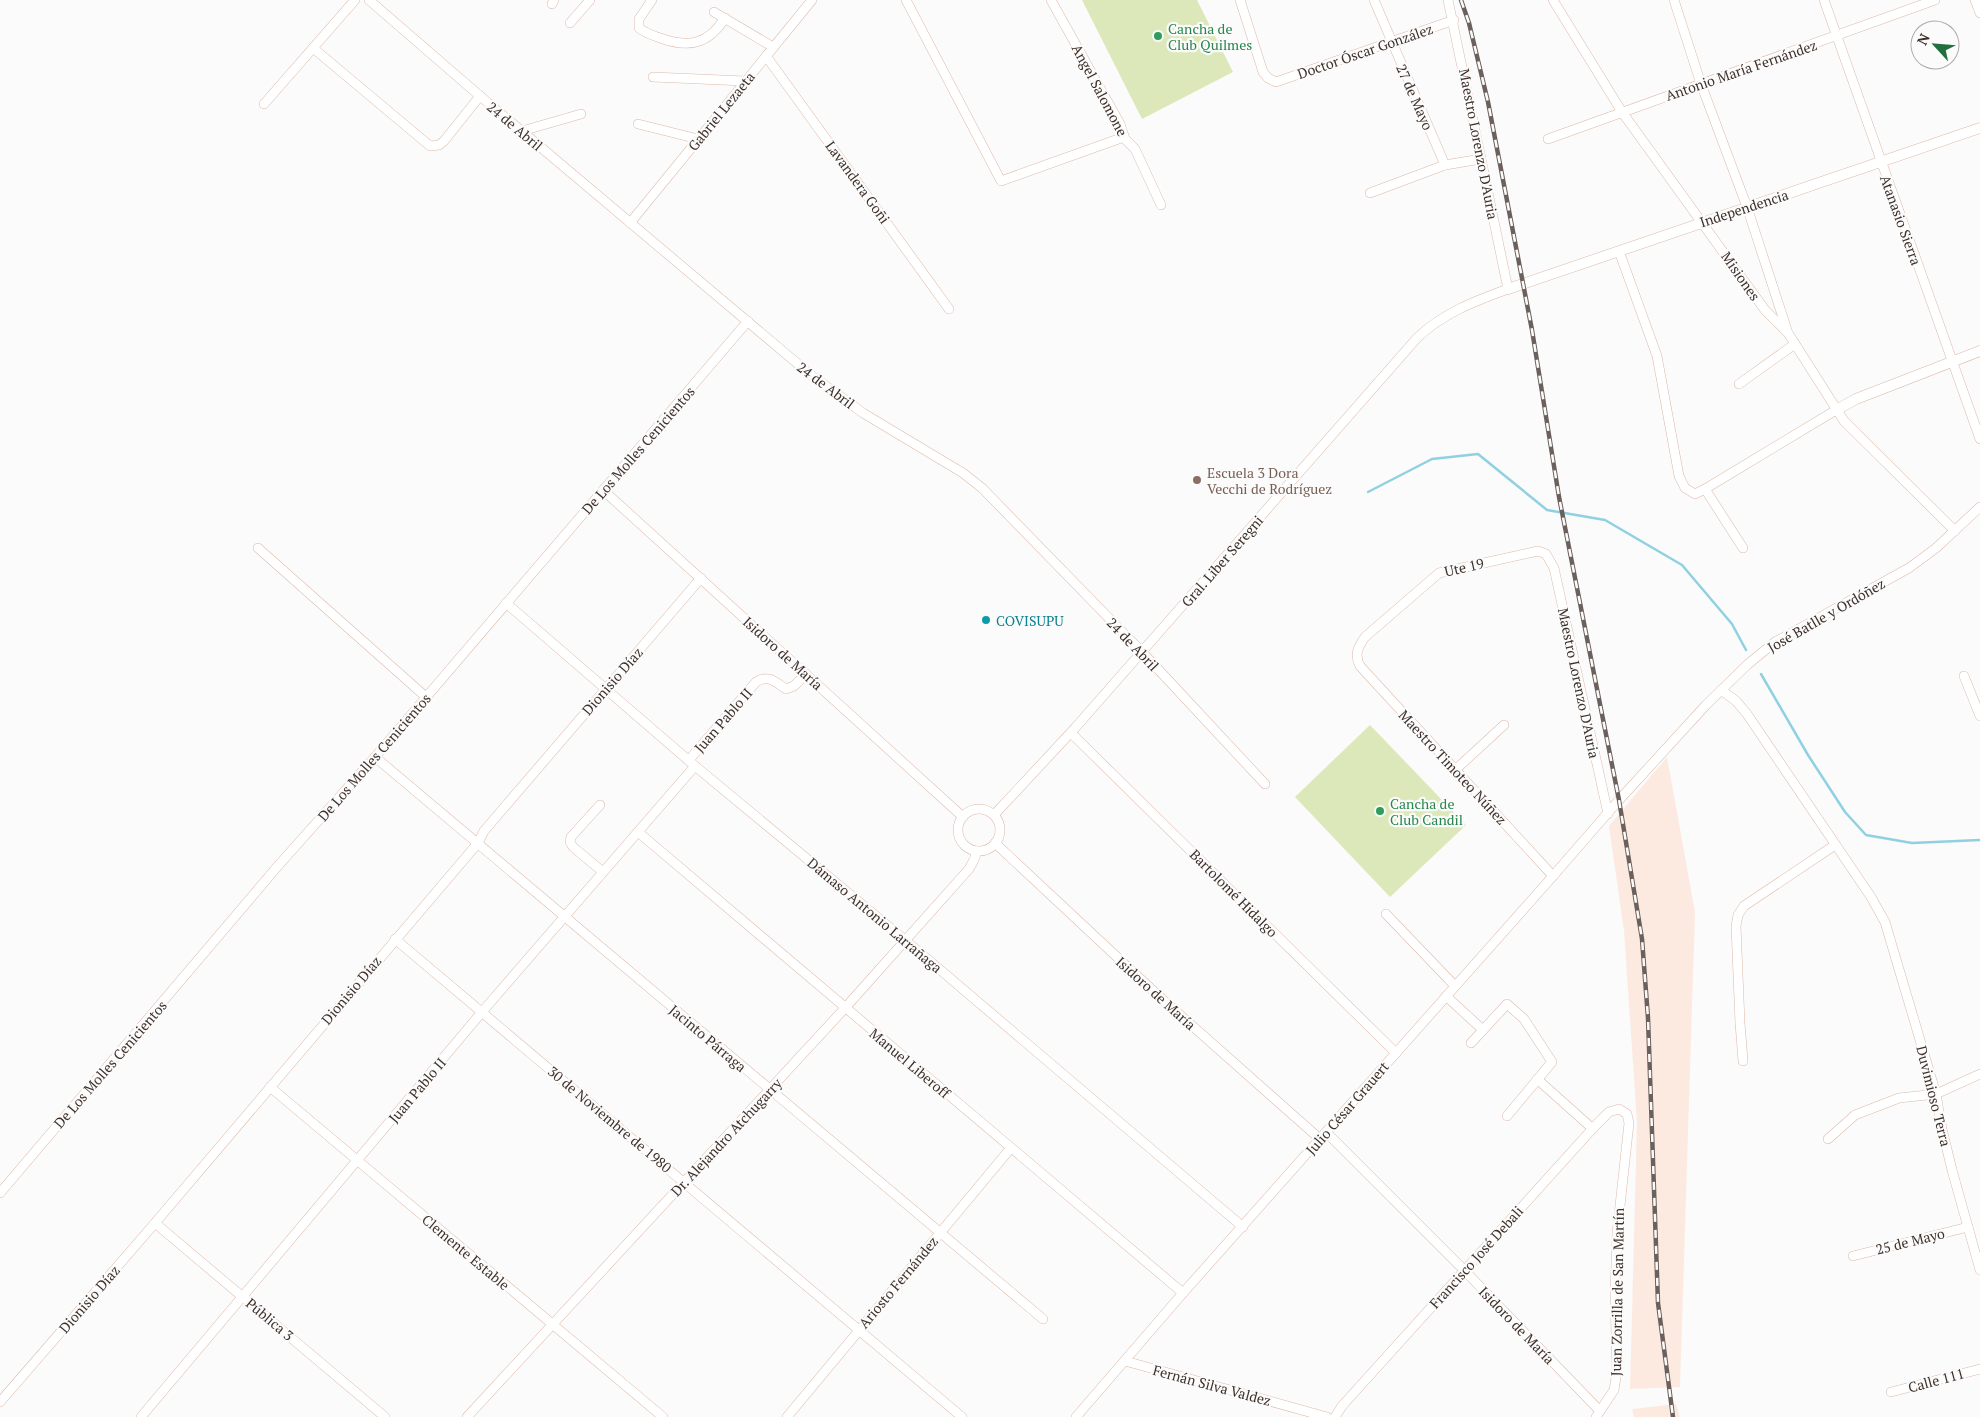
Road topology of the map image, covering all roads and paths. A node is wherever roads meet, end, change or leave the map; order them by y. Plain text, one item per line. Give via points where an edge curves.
1 (355, 0) edge
2 (369, 0) edge
3 (590, 0) edge
4 (652, 0) edge
5 (812, 0) edge
6 (906, 0) edge
7 (1051, 0) edge
8 (1240, 0) edge
9 (1374, 0) edge
10 (1448, 0) edge
11 (1553, 0) edge
12 (1674, 0) edge
13 (1824, 0) edge
14 (1935, 0) edge
15 (1975, 0) edge
16 (714, 12) dead end
17 (1980, 13) edge
18 (725, 18) junction
19 (1454, 20) junction
20 (570, 23) dead end
21 (1836, 36) junction
22 (1391, 42) junction
23 (773, 47) junction
24 (313, 48) junction
25 (766, 56) junction
26 (653, 77) dead end
27 (745, 81) junction
28 (1701, 84) junction
29 (480, 96) junction
30 (264, 104) dead end
31 (1622, 112) junction
32 (581, 114) dead end
33 (638, 124) dead end
34 (1980, 128) edge
35 (522, 131) junction
36 (1124, 137) junction
37 (698, 139) junction
38 (1548, 139) dead end
39 (1482, 159) junction
40 (1881, 162) junction
41 (1445, 165) junction
42 (1370, 193) dead end
43 (1161, 206) dead end
44 (1748, 207) junction
45 (630, 222) junction
46 (1702, 222) junction
47 (1619, 251) junction
48 (1508, 289) junction
49 (949, 309) dead end
50 (748, 321) junction
51 (1788, 333) junction
52 (1794, 344) junction
53 (1980, 351) edge
54 (1952, 362) junction
55 (1739, 384) dead end
56 (1836, 410) junction
57 (1980, 440) edge
58 (1705, 489) junction
59 (603, 490) junction
60 (1980, 507) edge
61 (1954, 531) junction
62 (258, 548) dead end
63 (1743, 548) dead end
64 (1546, 554) joint
65 (701, 578) junction
66 (506, 604) junction
67 (1142, 652) junction
68 (1356, 656) joint
69 (806, 674) junction
70 (1964, 676) dead end
71 (606, 688) junction
72 (1721, 690) junction
73 (426, 697) junction
74 (1980, 716) edge
75 (1504, 726) dead end
76 (1071, 733) junction
77 (375, 757) junction
78 (692, 763) junction
79 (1455, 770) junction
80 (1265, 784) dead end
81 (1619, 800) joint
82 (600, 805) dead end
83 (1608, 814) junction
84 (962, 816) junction
85 (994, 816) junction
86 (638, 832) junction
87 (478, 843) junction
88 (995, 843) junction
89 (1835, 845) junction
90 (977, 851) junction
91 (603, 872) junction
92 (1553, 876) junction
93 (1386, 914) dead end
94 (564, 917) junction
95 (395, 939) junction
96 (906, 940) junction
97 (1455, 986) junction
98 (1446, 996) junction
99 (845, 1008) junction
100 (482, 1012) junction
101 (1483, 1030) junction
102 (1471, 1044) dead end
103 (1396, 1053) junction
104 (1743, 1061) dead end
105 (1980, 1074) edge
106 (1537, 1079) junction
107 (270, 1087) junction
108 (770, 1090) junction
109 (1936, 1094) junction
110 (1624, 1111) joint
111 (1507, 1116) dead end
112 (1593, 1129) junction
113 (1324, 1136) junction
114 (1828, 1140) dead end
115 (1010, 1149) junction
116 (358, 1160) junction
117 (685, 1182) junction
118 (0, 1192) edge
119 (155, 1223) junction
120 (1243, 1227) junction
121 (1968, 1227) junction
122 (940, 1232) junction
123 (1853, 1256) dead end
124 (1464, 1270) junction
125 (1980, 1270) edge
126 (1183, 1293) junction
127 (243, 1296) junction
128 (1043, 1319) dead end
129 (552, 1325) junction
130 (860, 1329) junction
131 (1125, 1361) junction
132 (1980, 1369) edge
133 (1891, 1392) dead end
134 (0, 1402) edge
135 (1598, 1414) edge
136 (141, 1417) edge
137 (385, 1417) edge
138 (468, 1417) edge
139 (662, 1417) edge
140 (787, 1417) edge
141 (962, 1417) edge
142 (1076, 1417) edge
143 (1327, 1417) edge
144 (1336, 1417) edge

1 - 24 street
2 - 29 street, 24 de Abril
3 - 20 street
4 - 18 street via 638,19 639,28 683,44 703,40 719,28
5 - 23 street, Gabriel Lezaeta
6 - 36 street via 1001,181
7 - 36 street, Angel Salomone via 1120,124
8 - 22 street, Doctor Óscar González via 1264,72 1276,82
9 - 22 street, 27 de Mayo
10 - 19 street, Maestro Lorenzo D'Auria
11 - 31 street, Misiones
12 - 28 street
13 - 21 street, Atanasio Sierra
14 - 21 street, Antonio María Fernández
15 - 17 street
16 - 18 street
18 - 23 street
19 - 22 street, Doctor Óscar González
19 - 39 street, Maestro Lorenzo D'Auria
21 - 28 street, Antonio María Fernández
21 - 40 street, Atanasio Sierra
22 - 41 street, 27 de Mayo
23 - 25 street, Gabriel Lezaeta
24 - 29 street via 430,146 444,141
24 - 30 street
25 - 27 street, Gabriel Lezaeta
25 - 49 street, Lavandera Goñi
26 - 27 street
27 - 37 street, Gabriel Lezaeta
28 - 31 street, Antonio María Fernández
28 - 44 street
29 - 35 street, 24 de Abril
31 - 38 street, Antonio María Fernández
31 - 46 street, Misiones
32 - 35 street
33 - 37 street
34 - 40 street, Independencia
35 - 45 street, 24 de Abril
36 - 43 street, Angel Salomone via 1135,149
37 - 45 street, Gabriel Lezaeta
39 - 41 street
39 - 48 street, Maestro Lorenzo D'Auria
40 - 44 street, Independencia
40 - 54 street, Atanasio Sierra
41 - 42 street
44 - 46 street, Independencia
44 - 51 street
45 - 50 street, 24 de Abril
46 - 47 street, Independencia
46 - 51 street, Misiones via 1765,310
47 - 48 street, Independencia
47 - 58 street via 1657,356 1679,476 1685,488 1695,494
48 - 67 street, Gral. Liber Seregni via 1450,313 1427,328
50 - 59 street, De Los Molles Cenicientos
50 - 67 street, 24 de Abril via 863,414 978,485
51 - 52 street, Misiones
52 - 55 street
52 - 56 street, Misiones
53 - 54 street
54 - 56 street via 1856,399
54 - 57 street, Atanasio Sierra
56 - 58 street
56 - 61 street, Misiones via 1851,429
58 - 63 street
59 - 65 street, Isidoro de María
59 - 66 street, De Los Molles Cenicientos
60 - 61 street, José Batlle y Ordóñez
61 - 72 street, José Batlle y Ordóñez via 1909,568 1775,642
62 - 73 street
64 - 68 street, Ute 19 via 1538,551 1439,573 1370,632 1360,643
64 - 83 street, Maestro Lorenzo D'Auria via 1554,568
65 - 69 street, Isidoro de María
65 - 71 street, Dionisio Díaz
66 - 71 street, Dámaso Antonio Larrañaga
66 - 73 street, De Los Molles Cenicientos
67 - 76 street, Gral. Liber Seregni
67 - 80 street, 24 de Abril
68 - 79 street, Maestro Timoteo Núñez via 1366,673
69 - 78 street, Juan Pablo II via 786,689 772,679 762,678 756,682
69 - 84 street, Isidoro de María
70 - 74 street
71 - 78 street, Dámaso Antonio Larrañaga
71 - 87 street, Dionisio Díaz via 484,831
72 - 81 street, José Batlle y Ordóñez
72 - 89 street, Duvimioso Terra via 1736,700 1747,714
73 - 77 street, De Los Molles Cenicientos
75 - 79 street
76 - 85 street, Gral. Liber Seregni
76 - 103 street, Bartolomé Hidalgo
77 - 87 street, Jacinto Párraga
77 - 118 street, De Los Molles Cenicientos
78 - 86 street, Juan Pablo II
78 - 96 street, Dámaso Antonio Larrañaga
79 - 92 street, Maestro Timoteo Núñez
81 - 83 street, Julio César Grauert
82 - 91 street via 570,842
83 - 92 street, Julio César Grauert
84 - 85 street via 976,809 986,810
84 - 90 street via 959,838 966,847
85 - 88 street via 1000,832
86 - 91 street, Juan Pablo II
86 - 99 street, Manuel Liberoff
87 - 94 street, Jacinto Párraga
87 - 95 street, Dionisio Díaz
88 - 90 street
88 - 113 street, Isidoro de María via 1162,999
89 - 104 street via 1744,906 1738,914
89 - 109 street, Duvimioso Terra via 1884,922
90 - 96 street, Dr. Alejandro Atchugarry via 969,869
91 - 94 street, Juan Pablo II
92 - 97 street, Julio César Grauert
93 - 97 street
94 - 100 street, Juan Pablo II
94 - 108 street, Jacinto Párraga
95 - 100 street, 30 de Noviembre de 1980
95 - 107 street, Dionisio Díaz
96 - 99 street, Dr. Alejandro Atchugarry
96 - 120 street, Dámaso Antonio Larrañaga
97 - 98 street, Julio César Grauert
98 - 101 street
98 - 103 street, Julio César Grauert
99 - 108 street, Dr. Alejandro Atchugarry
99 - 115 street, Manuel Liberoff
100 - 116 street, Juan Pablo II
100 - 117 street, 30 de Noviembre de 1980
101 - 102 street
101 - 106 street via 1506,1004 1524,1019 1552,1062
103 - 113 street, Julio César Grauert
105 - 109 street
106 - 111 street
106 - 112 street
107 - 116 street, Clemente Estable
107 - 119 street, Dionisio Díaz
108 - 117 street, Dr. Alejandro Atchugarry
108 - 122 street, Jacinto Párraga
109 - 114 street via 1899,1098 1855,1115
109 - 121 street, Duvimioso Terra
110 - 112 street, Francisco José Debali via 1609,1112
110 - 135 street, Juan Zorrilla de San Martín via 1629,1123 1617,1233 1617,1371 1614,1390
112 - 124 street, Francisco José Debali
113 - 120 street, Julio César Grauert
113 - 124 street, Isidoro de María
115 - 122 street, Ariosto Fernández
115 - 126 street, Manuel Liberoff
116 - 127 street, Juan Pablo II
116 - 129 street, Clemente Estable
117 - 129 street, Dr. Alejandro Atchugarry
117 - 130 street, 30 de Noviembre de 1980
119 - 127 street, Pública 3
119 - 134 street, Dionisio Díaz
120 - 126 street, Julio César Grauert
121 - 123 street, 25 de Mayo
121 - 125 street, Duvimioso Terra
122 - 128 street, Jacinto Párraga
122 - 130 street, Ariosto Fernández
124 - 135 street, Isidoro de María
124 - 144 street, Francisco José Debali via 1342,1406
126 - 131 street, Julio César Grauert
127 - 136 street, Juan Pablo II
127 - 137 street, Pública 3
129 - 138 street, Dr. Alejandro Atchugarry
129 - 139 street, Clemente Estable
130 - 140 street, Ariosto Fernández
130 - 141 street, 30 de Noviembre de 1980
131 - 142 street, Julio César Grauert
131 - 143 street, Fernán Silva Valdez
132 - 133 street, Calle 111

